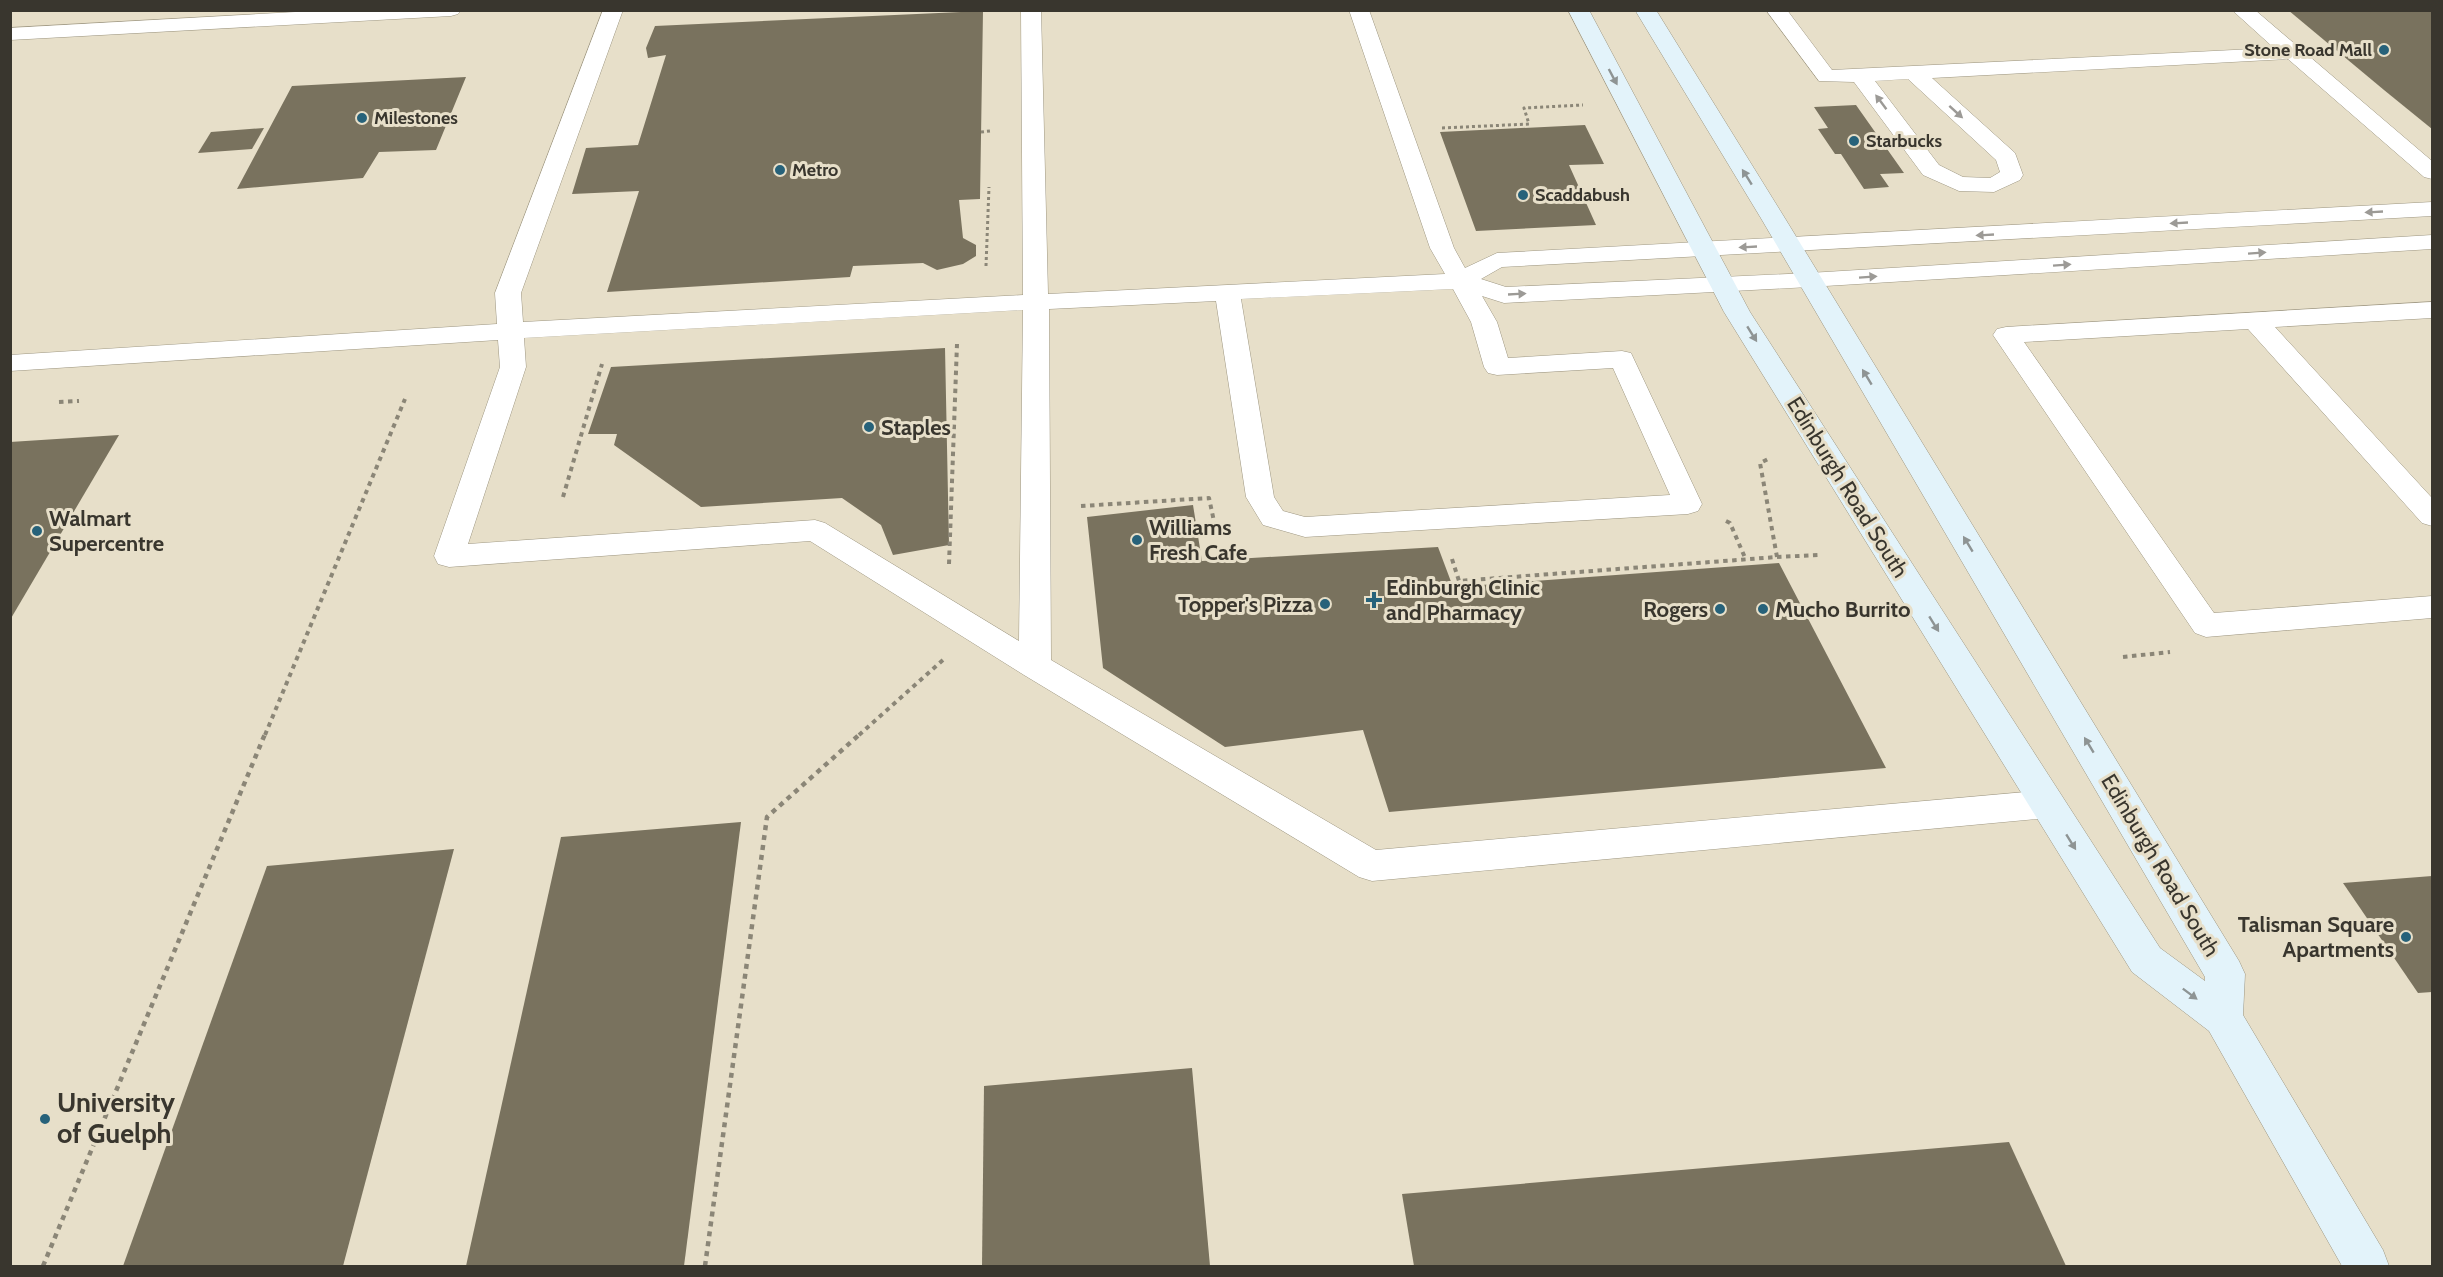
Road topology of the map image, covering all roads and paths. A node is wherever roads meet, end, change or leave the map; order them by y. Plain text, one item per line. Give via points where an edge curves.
1 (451, 10) edge
2 (613, 10) edge
3 (1031, 10) edge
4 (1359, 10) edge
5 (1578, 10) edge
6 (1645, 10) edge
7 (1776, 10) edge
8 (2242, 10) edge
9 (10, 34) edge
10 (2293, 53) junction
11 (1913, 72) junction
12 (1860, 75) junction
13 (1590, 105) dead end
14 (1401, 130) junction
15 (2433, 172) edge
16 (2433, 209) edge
17 (2433, 242) edge
18 (1788, 245) junction
19 (1705, 249) junction
20 (1809, 280) junction
21 (1460, 281) junction
22 (1723, 284) junction
23 (1227, 292) junction
24 (1036, 302) junction
25 (2433, 310) edge
26 (2254, 320) junction
27 (511, 331) junction
28 (945, 344) dead end
29 (10, 363) edge
30 (614, 364) dead end
31 (405, 399) dead end
32 (563, 497) dead end
33 (2433, 516) edge
34 (1818, 555) dead end
35 (1778, 557) dead end
36 (2433, 607) edge
37 (948, 612) junction
38 (1035, 666) junction
39 (2047, 804) junction
40 (2223, 1018) junction
41 (43, 1266) edge
42 (705, 1266) edge
43 (2367, 1266) edge

1 - 9 lane
2 - 27 lane via 508,293
3 - 24 lane
4 - 14 lane
5 -> 19 main road, Edinburgh Road South
18 -> 6 main road, Edinburgh Road South
7 - 12 lane via 1826,76
8 - 10 lane
10 - 11 lane
10 - 15 lane
11 - 12 lane
11 -> 12 lane via 2007,158 2012,175 1994,185 1959,184 1931,170
13 - 14 path via 1524,108 1529,124 1508,127
14 - 21 lane via 1442,248
16 -> 18 lane
20 -> 17 lane
18 -> 19 lane
18 - 20 main road, Edinburgh Road South
19 - 21 lane via 1497,261
19 - 22 main road, Edinburgh Road South
20 - 22 lane
40 -> 20 main road, Edinburgh Road South via 2225,974
21 -> 22 lane via 1504,295
21 - 23 lane
21 - 23 lane via 1484,322 1497,367 1622,359 1688,504 1305,527 1273,518 1260,497
22 -> 39 main road, Edinburgh Road South
23 - 24 lane
24 - 27 lane
24 - 38 lane
25 - 26 lane
26 - 33 lane
26 - 36 lane via 2006,335 2206,625
27 - 29 lane
27 - 37 lane via 513,367 449,556 815,530
28 - 37 path via 957,343
30 - 32 path via 602,364
31 - 41 path
34 - 35 path
37 - 38 lane
37 - 42 path via 946,658 767,817
38 - 39 lane via 1372,866
39 -> 40 main road, Edinburgh Road South via 2146,960
40 - 43 main road, Edinburgh Road South

